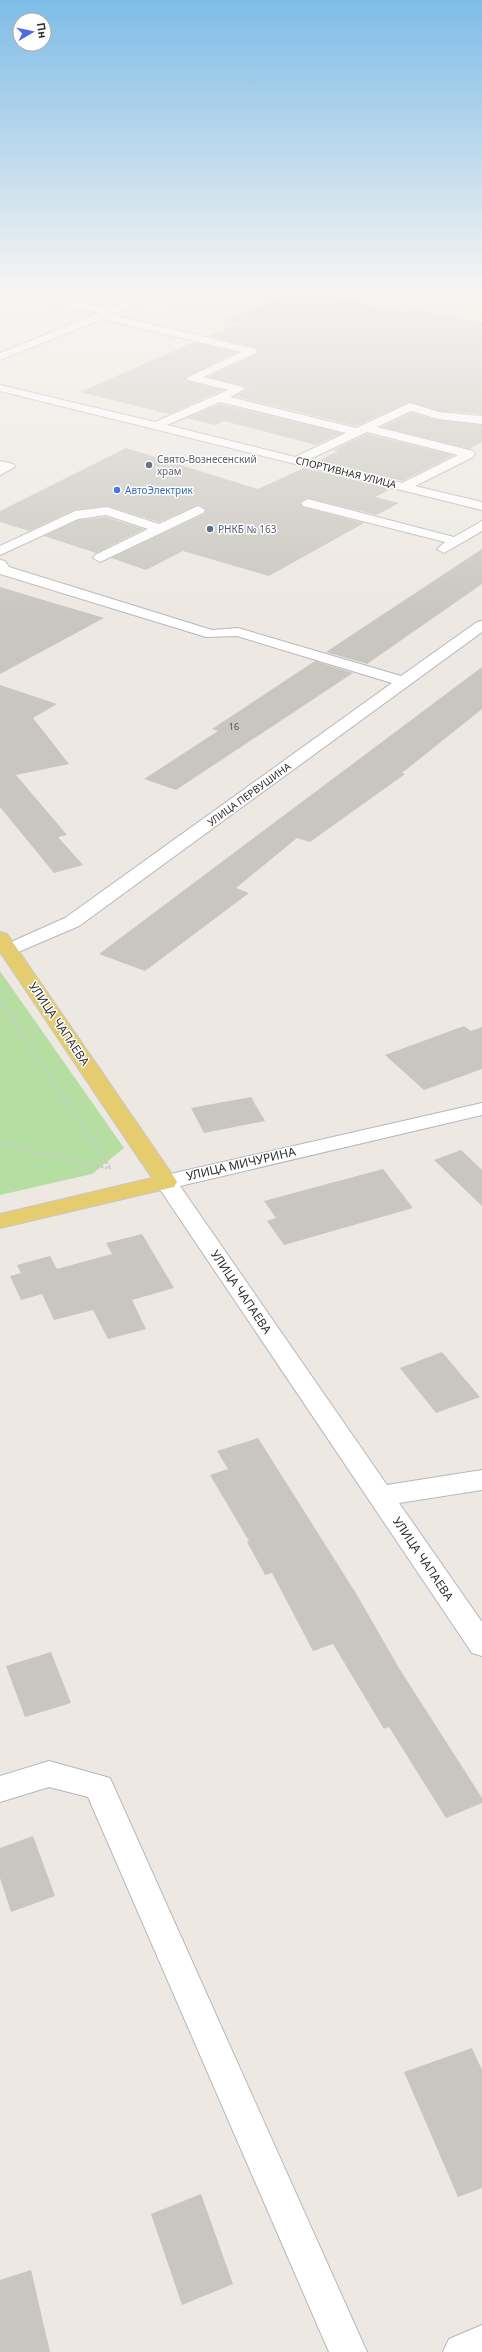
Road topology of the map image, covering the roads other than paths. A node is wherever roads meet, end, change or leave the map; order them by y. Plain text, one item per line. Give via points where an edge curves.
1 (36, 397) edge
2 (220, 398) joint
3 (482, 420) edge
4 (156, 426) junction
5 (362, 430) junction
6 (469, 454) junction
7 (482, 457) edge
8 (298, 460) junction
9 (0, 464) edge
10 (0, 471) edge
11 (403, 487) junction
12 (308, 503) dead end
13 (482, 506) edge
14 (198, 510) dead end
15 (482, 525) edge
16 (160, 529) junction
17 (456, 541) junction
18 (443, 549) dead end
19 (0, 551) edge
20 (100, 558) dead end
21 (0, 564) edge
22 (481, 627) edge
23 (404, 682) junction
24 (4, 944) edge
25 (482, 1109) edge
26 (166, 1182) junction
27 (0, 1221) edge
28 (482, 1480) edge
29 (380, 1496) junction
30 (482, 1645) edge
31 (0, 1789) edge
32 (482, 2344) edge
33 (348, 2352) edge
34 (462, 2352) edge

1 - 4 street, СПОРТИВНАЯ УЛИЦА
2 - 4 street
2 - 5 street
3 - 5 street via 410,407
4 - 8 street, СПОРТИВНАЯ УЛИЦА
5 - 6 street
5 - 8 street
6 - 7 street
6 - 11 street
8 - 11 street, СПОРТИВНАЯ УЛИЦА
9 - 10 street via 9,467
11 - 13 street, СПОРТИВНАЯ УЛИЦА
12 - 17 street
14 - 16 street
15 - 17 street
16 - 19 street via 107,511 74,516
16 - 20 street
17 - 18 street
21 - 23 street via 2,570 211,634 238,632
22 - 23 street, УЛИЦА ПЕРВУШИНА
23 - 24 street, УЛИЦА ПЕРВУШИНА via 72,922
24 - 26 main road, УЛИЦА ЧАПАЕВА
25 - 26 street, УЛИЦА МИЧУРИНА
26 - 27 main road, УЛИЦА МИЧУРИНА
26 - 29 street, УЛИЦА ЧАПАЕВА
28 - 29 street
29 - 30 street, УЛИЦА ЧАПАЕВА
31 - 33 street via 49,1774 99,1787
32 - 34 street

